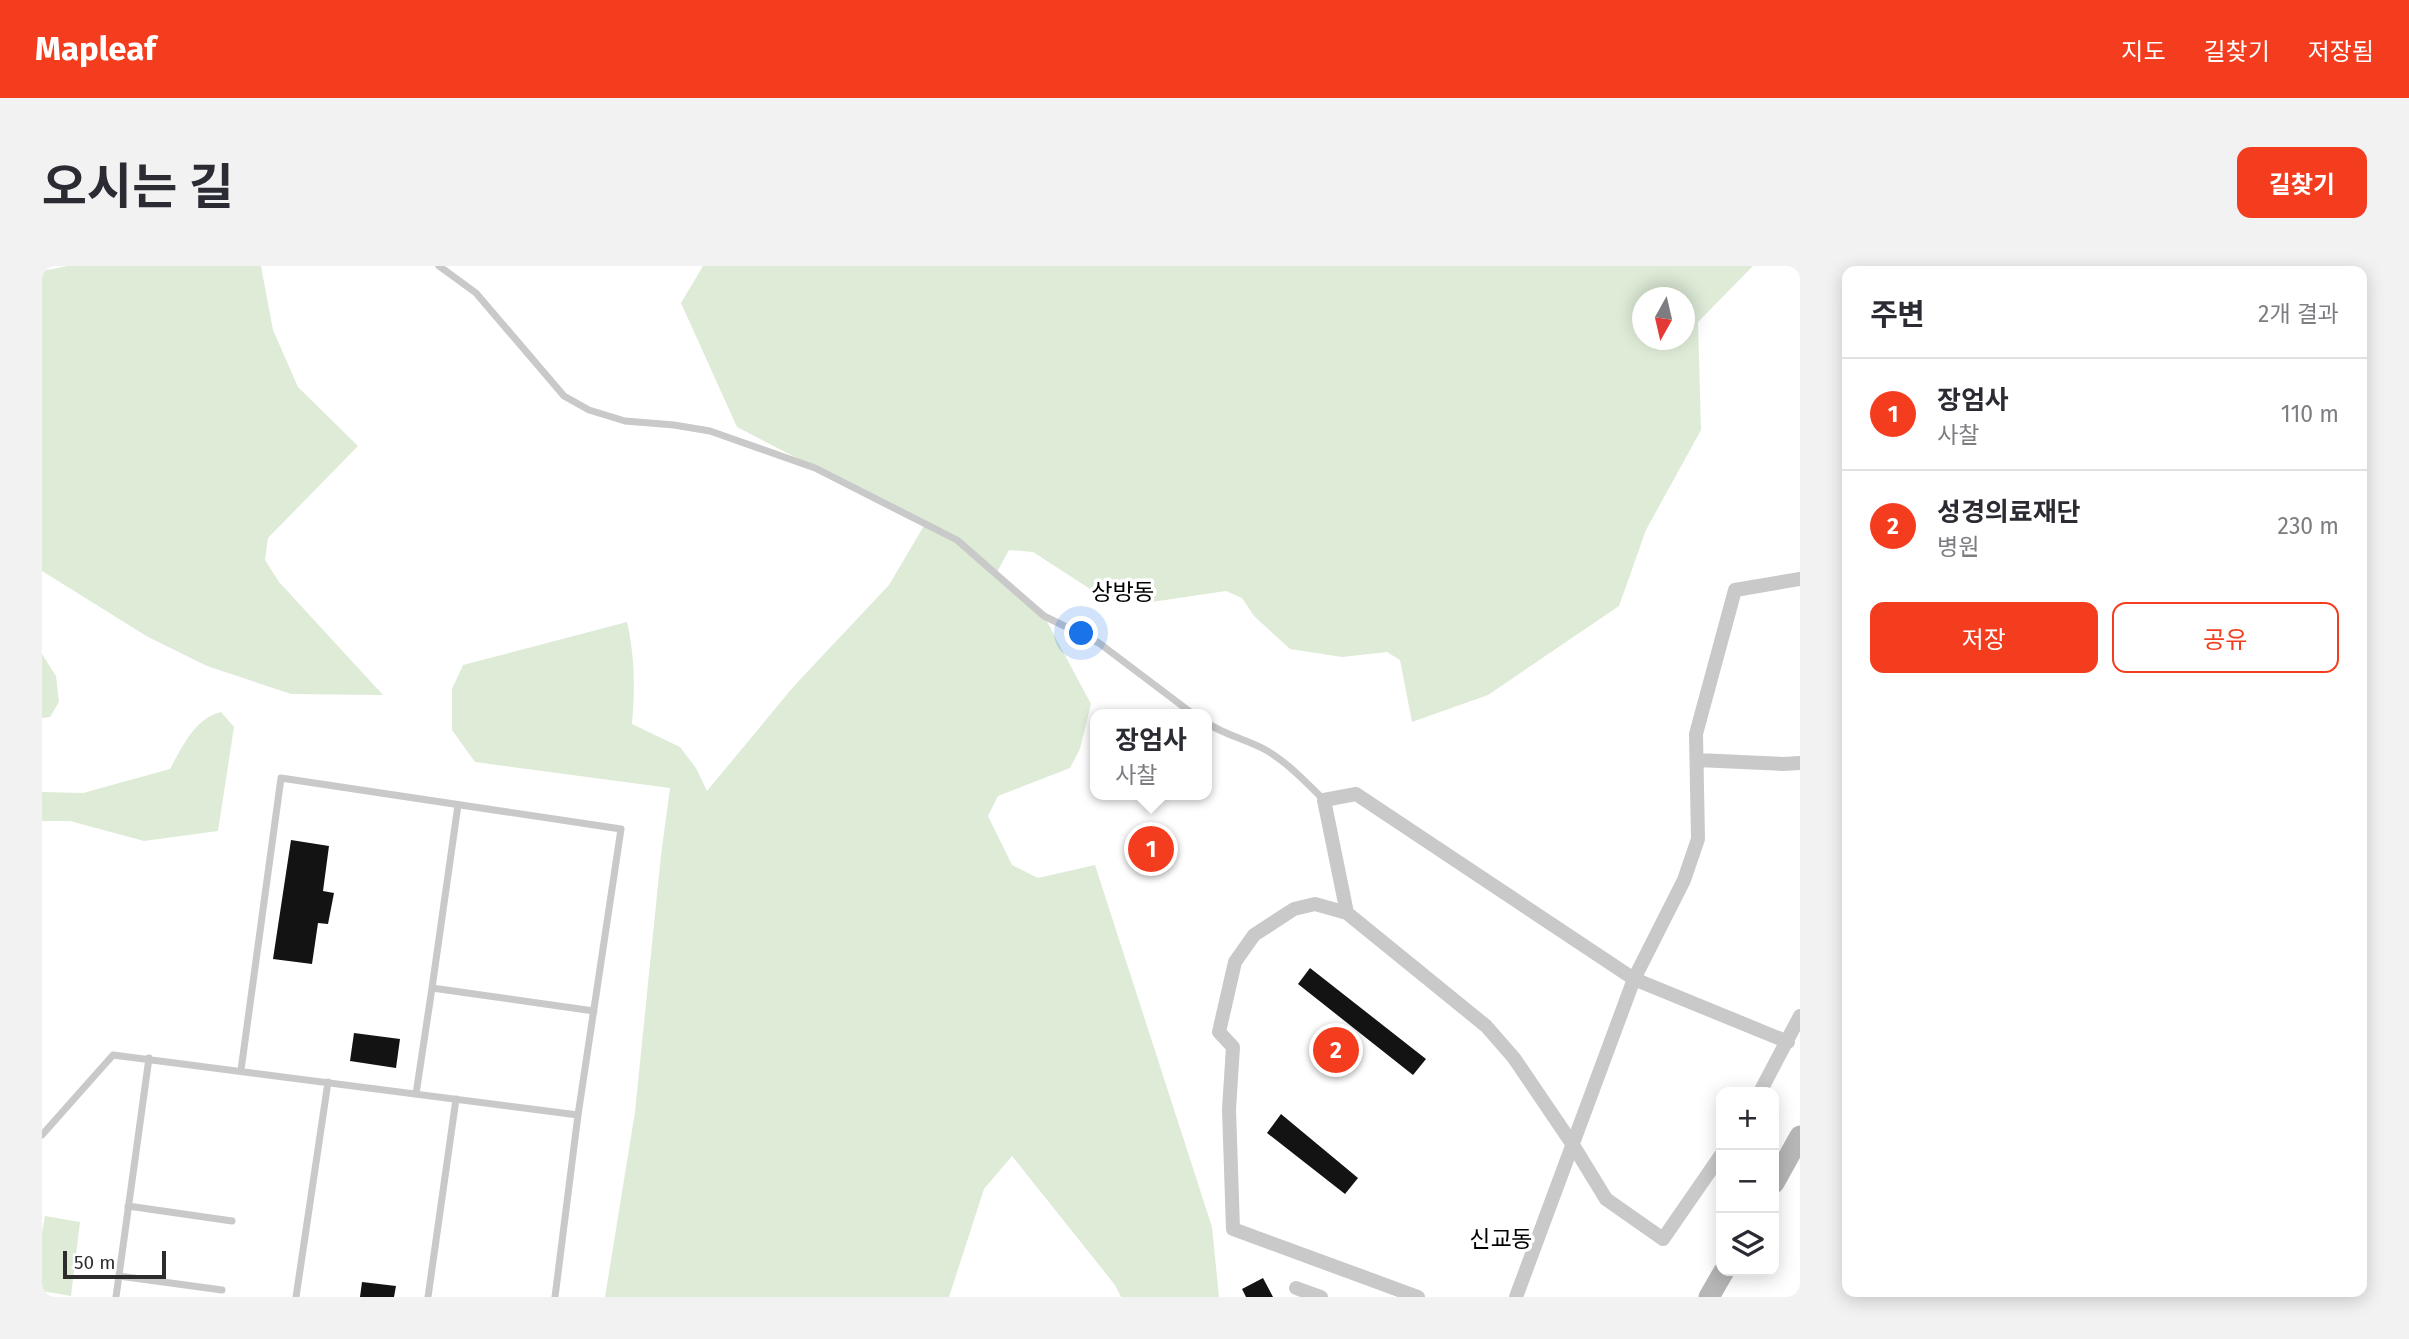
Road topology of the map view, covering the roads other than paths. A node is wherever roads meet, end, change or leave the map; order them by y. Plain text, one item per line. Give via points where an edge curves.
1 (439, 266) edge
2 (1800, 579) edge
3 (1186, 709) edge
4 (1212, 727) edge
5 (1697, 760) junction
6 (1800, 763) edge
7 (1324, 800) junction
8 (458, 805) junction
9 (1347, 913) junction
10 (1634, 979) junction
11 (432, 988) junction
12 (594, 1011) junction
13 (1800, 1016) edge
14 (1788, 1042) junction
15 (149, 1058) junction
16 (241, 1070) junction
17 (328, 1082) junction
18 (1763, 1087) edge
19 (416, 1094) junction
20 (456, 1099) junction
21 (578, 1115) junction
22 (42, 1135) edge
23 (1800, 1136) edge
24 (1573, 1145) junction
25 (1716, 1162) edge
26 (1779, 1174) edge
27 (128, 1206) junction
28 (232, 1221) dead end
29 (119, 1276) junction
30 (1721, 1276) edge
31 (1296, 1288) dead end
32 (222, 1290) dead end
33 (116, 1297) edge
34 (296, 1297) edge
35 (428, 1297) edge
36 (555, 1297) edge
37 (1321, 1297) edge
38 (1418, 1297) edge
39 (1516, 1297) edge
40 (1709, 1297) edge

1 - 3 lane via 476,293 564,396 625,421 710,431 815,468 947,534 1044,616 1099,643
2 - 5 street via 1735,590 1696,734
4 - 7 lane via 1264,749
5 - 6 street
5 - 10 street via 1698,839 1684,880
7 - 9 street
7 - 10 street via 1356,794
8 - 11 lane
8 - 12 lane via 621,830
8 - 16 lane via 281,778
9 - 24 street via 1486,1026 1514,1058
9 - 38 street via 1315,904 1294,909 1254,935 1235,961 1219,1032 1233,1047 1229,1109 1233,1229
10 - 14 street
10 - 24 street
11 - 12 lane
11 - 19 lane
12 - 21 lane
13 - 14 street
14 - 18 street
15 - 16 lane
15 - 22 lane via 113,1055
15 - 27 lane
16 - 17 lane
17 - 19 lane
17 - 34 lane
19 - 20 lane
20 - 21 lane
20 - 35 lane
21 - 36 lane
23 - 26 street
24 - 25 street via 1606,1199 1663,1238
24 - 39 street
27 - 28 lane
27 - 29 lane
29 - 32 lane
29 - 33 lane
30 - 40 street
31 - 37 street

